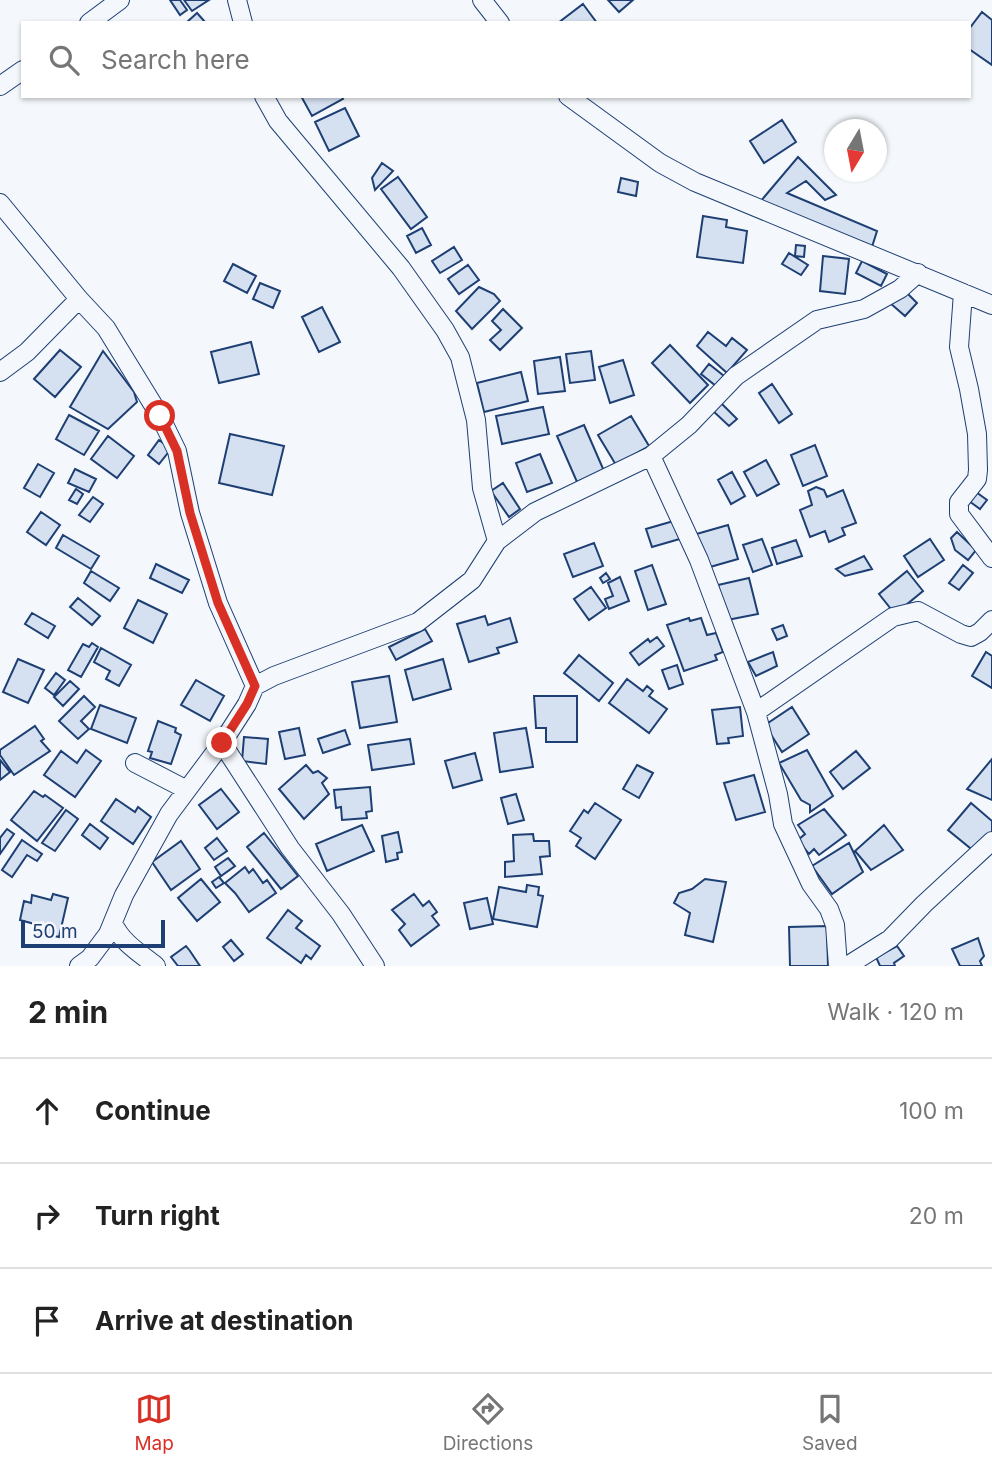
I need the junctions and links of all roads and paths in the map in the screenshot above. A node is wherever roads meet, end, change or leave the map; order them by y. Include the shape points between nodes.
1 (120, 0) edge
2 (237, 0) edge
3 (482, 0) edge
4 (92, 21) edge
5 (242, 21) edge
6 (498, 21) edge
7 (21, 71) edge
8 (0, 86) edge
9 (265, 98) edge
10 (571, 98) edge
11 (0, 203) edge
12 (918, 273) junction
13 (963, 293) junction
14 (79, 299) junction
15 (992, 305) edge
16 (0, 372) edge
17 (651, 456) junction
18 (497, 541) junction
19 (992, 558) edge
20 (992, 620) edge
21 (255, 686) junction
22 (756, 712) junction
23 (222, 743) junction
24 (135, 763) dead end
25 (187, 790) junction
26 (992, 842) edge
27 (113, 923) junction
28 (79, 966) edge
29 (156, 966) edge
30 (375, 966) edge
31 (838, 966) edge
32 (847, 966) edge

1 - 4 street
2 - 5 street
3 - 6 street
7 - 8 street
9 - 18 street via 278,121 401,268 460,357 476,420 482,488
10 - 12 street via 660,163 695,182
11 - 14 street
12 - 13 street
12 - 17 street via 880,301 817,320 762,356
13 - 15 street
13 - 19 street via 958,346 970,389 978,470 977,479 959,502 959,514
14 - 16 street via 27,352
14 - 21 street via 106,328 177,451 190,513 218,603
17 - 18 street via 535,512
17 - 22 street via 699,559
18 - 21 street via 472,580 418,622
20 - 22 street via 971,637 918,611 893,617
21 - 23 street
22 - 31 street via 783,824 835,925
23 - 25 street
23 - 30 street
24 - 25 street
25 - 27 street via 159,831
26 - 32 street via 890,940
27 - 28 street via 98,949
27 - 29 street via 129,945

